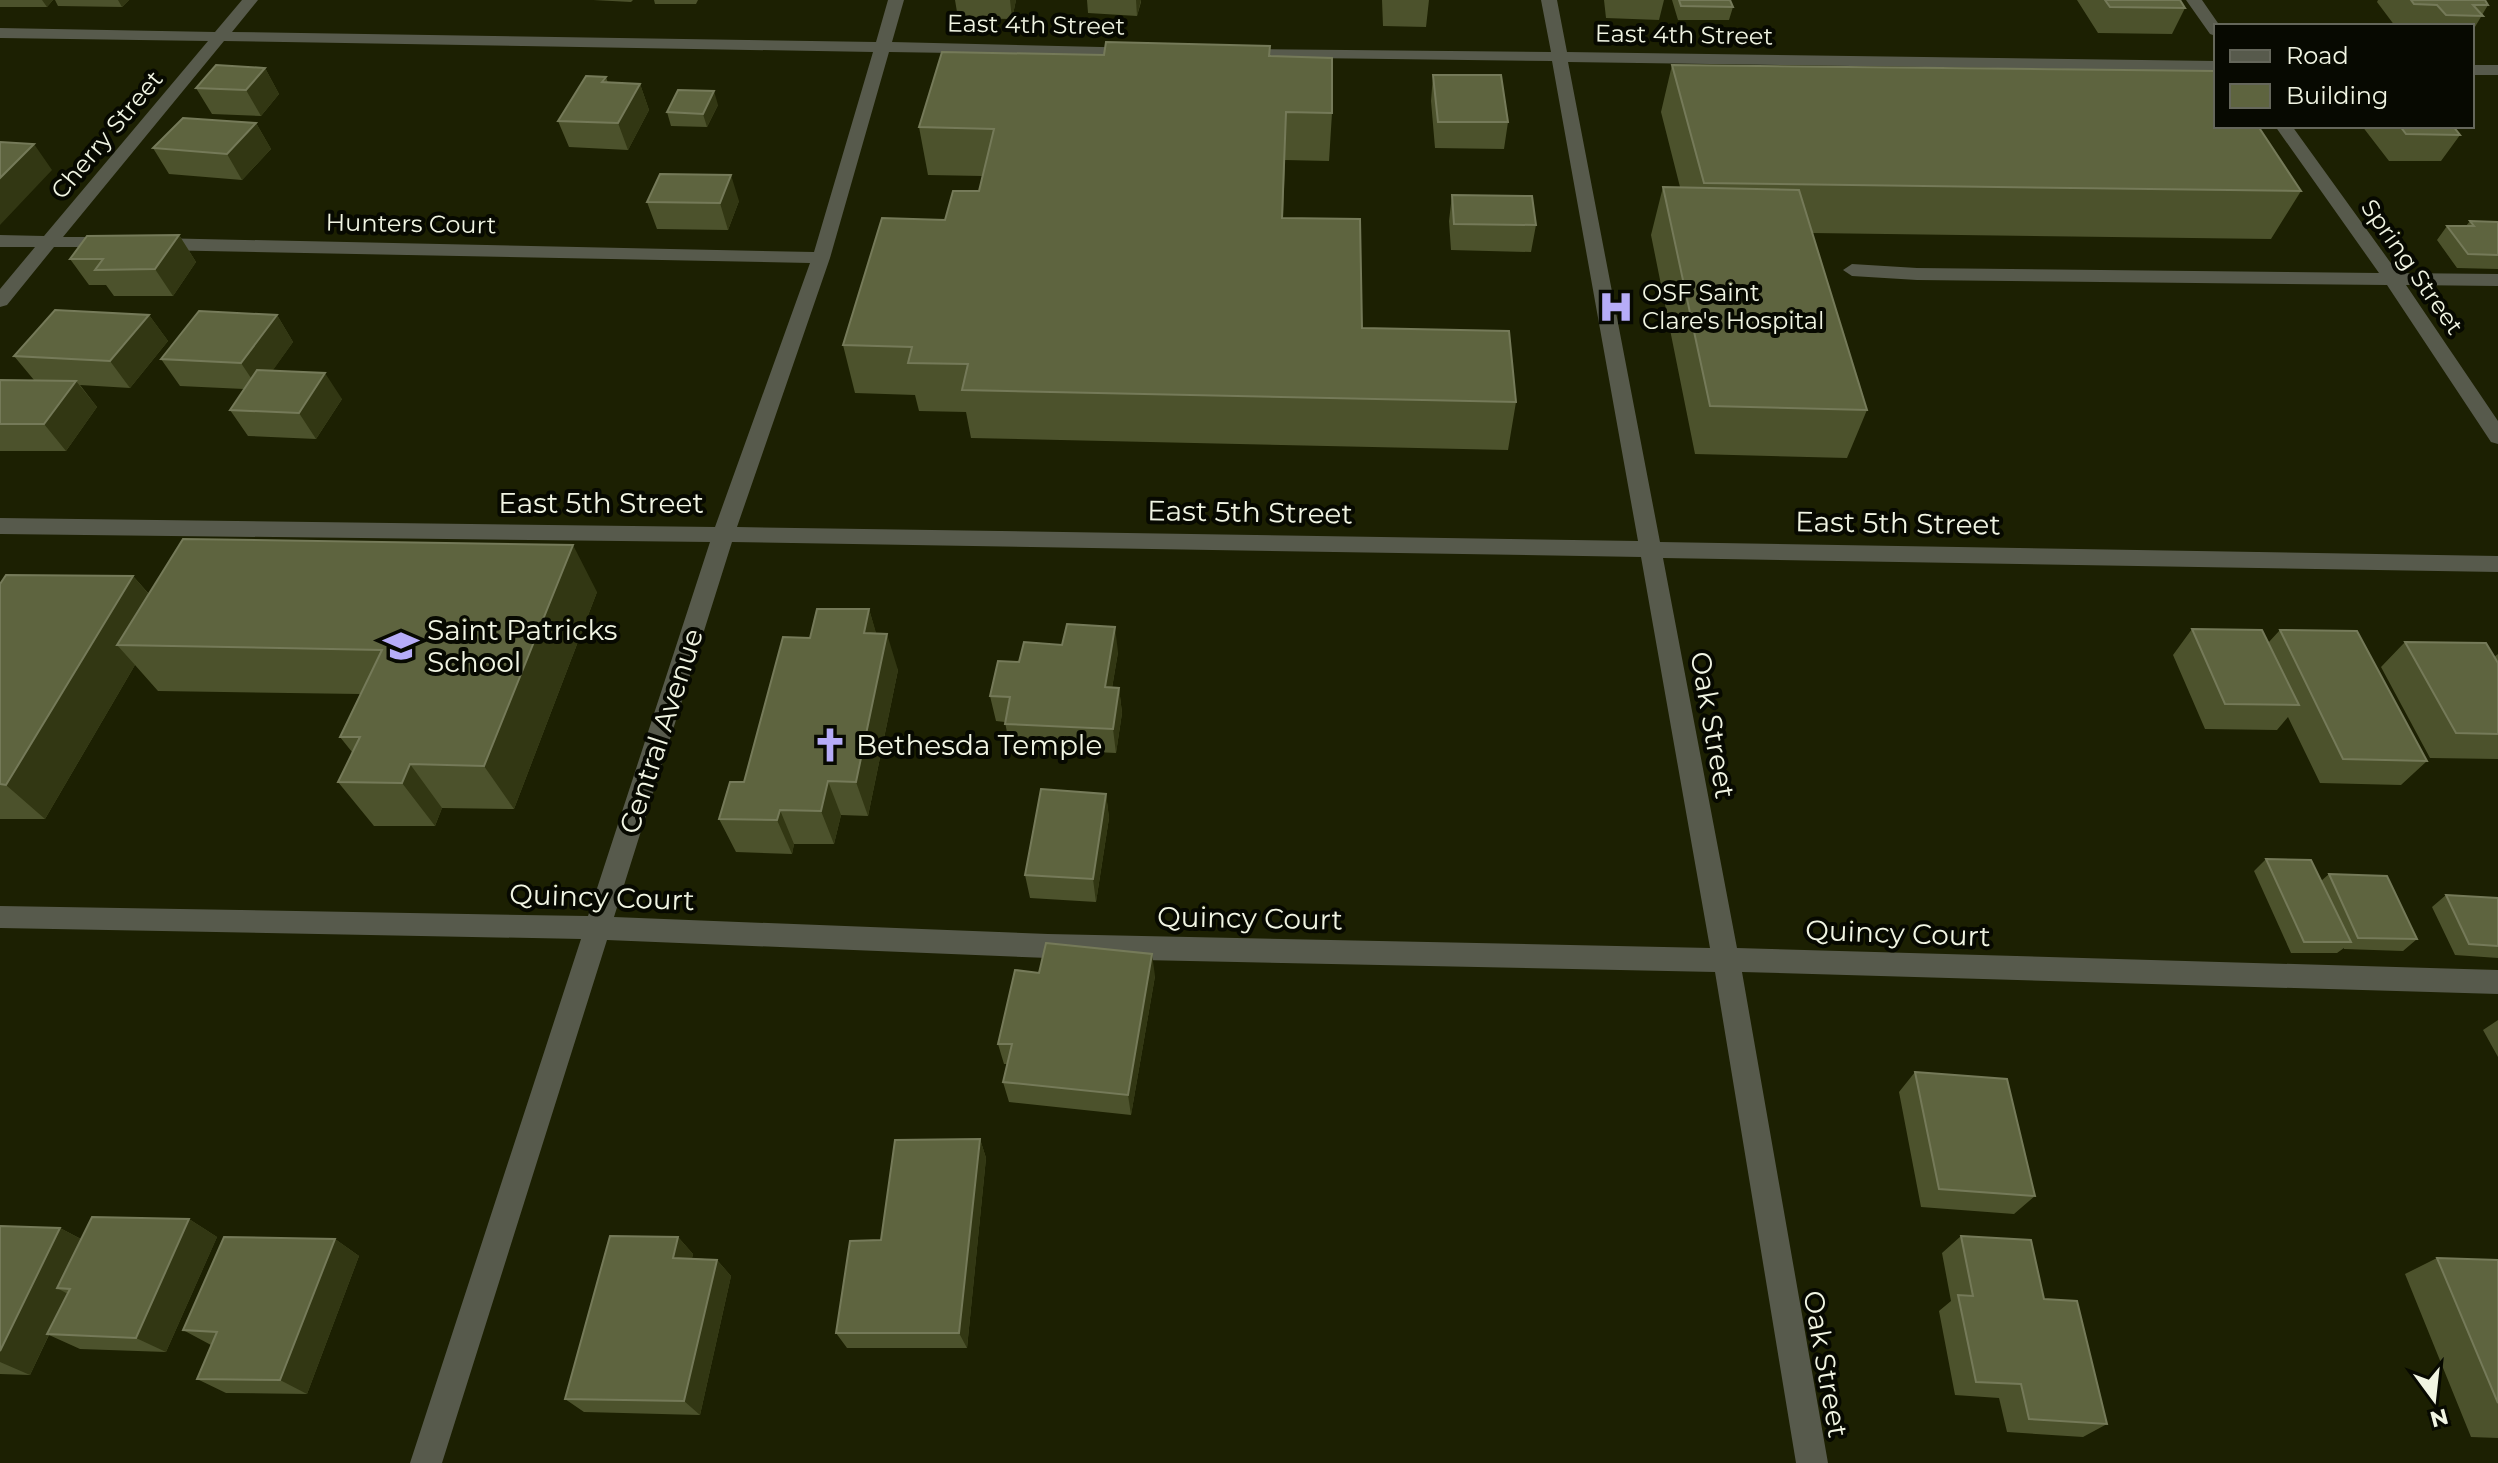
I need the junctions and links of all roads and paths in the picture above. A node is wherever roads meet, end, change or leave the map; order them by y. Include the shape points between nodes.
1 (250, 0) edge
2 (896, 0) edge
3 (1549, 0) edge
4 (2194, 0) edge
5 (2214, 28) edge
6 (0, 33) edge
7 (220, 37) junction
8 (881, 47) junction
9 (1154, 51) edge
10 (1217, 52) edge
11 (1561, 57) junction
12 (2214, 66) edge
13 (2474, 70) edge
14 (2498, 70) edge
15 (2284, 128) edge
16 (0, 241) edge
17 (48, 242) junction
18 (821, 258) junction
19 (1852, 270) dead end
20 (2393, 279) junction
21 (2498, 280) edge
22 (0, 301) edge
23 (2498, 437) edge
24 (0, 526) edge
25 (724, 533) junction
26 (1650, 548) junction
27 (2498, 564) edge
28 (0, 917) edge
29 (598, 928) junction
30 (1726, 960) junction
31 (2498, 982) edge
32 (426, 1463) edge
33 (1812, 1463) edge

1 - 7 street, Cherry Street
2 - 8 street, Central Avenue
3 - 11 street, Oak Street
4 - 5 street
6 - 7 street, East 4th Street
7 - 8 street, East 4th Street
7 - 17 street, Cherry Street
8 - 9 street, East 4th Street
8 - 18 street, Central Avenue
10 - 11 street, East 4th Street
11 - 12 street, East 4th Street
11 - 26 street, Oak Street
13 - 14 street
15 - 20 street, Spring Street
16 - 17 street, Hunters Court
17 - 18 street, Hunters Court
17 - 22 street, Cherry Street
18 - 25 street, Central Avenue
19 - 20 street
20 - 21 street
20 - 23 street, Spring Street
24 - 25 street, East 5th Street
25 - 26 street, East 5th Street
25 - 29 street, Central Avenue
26 - 27 street, East 5th Street
26 - 30 street, Oak Street
28 - 29 street, Quincy Court
29 - 30 street, Quincy Court via 1048,946
29 - 32 street, Central Avenue
30 - 31 street, Quincy Court
30 - 33 street, Oak Street

